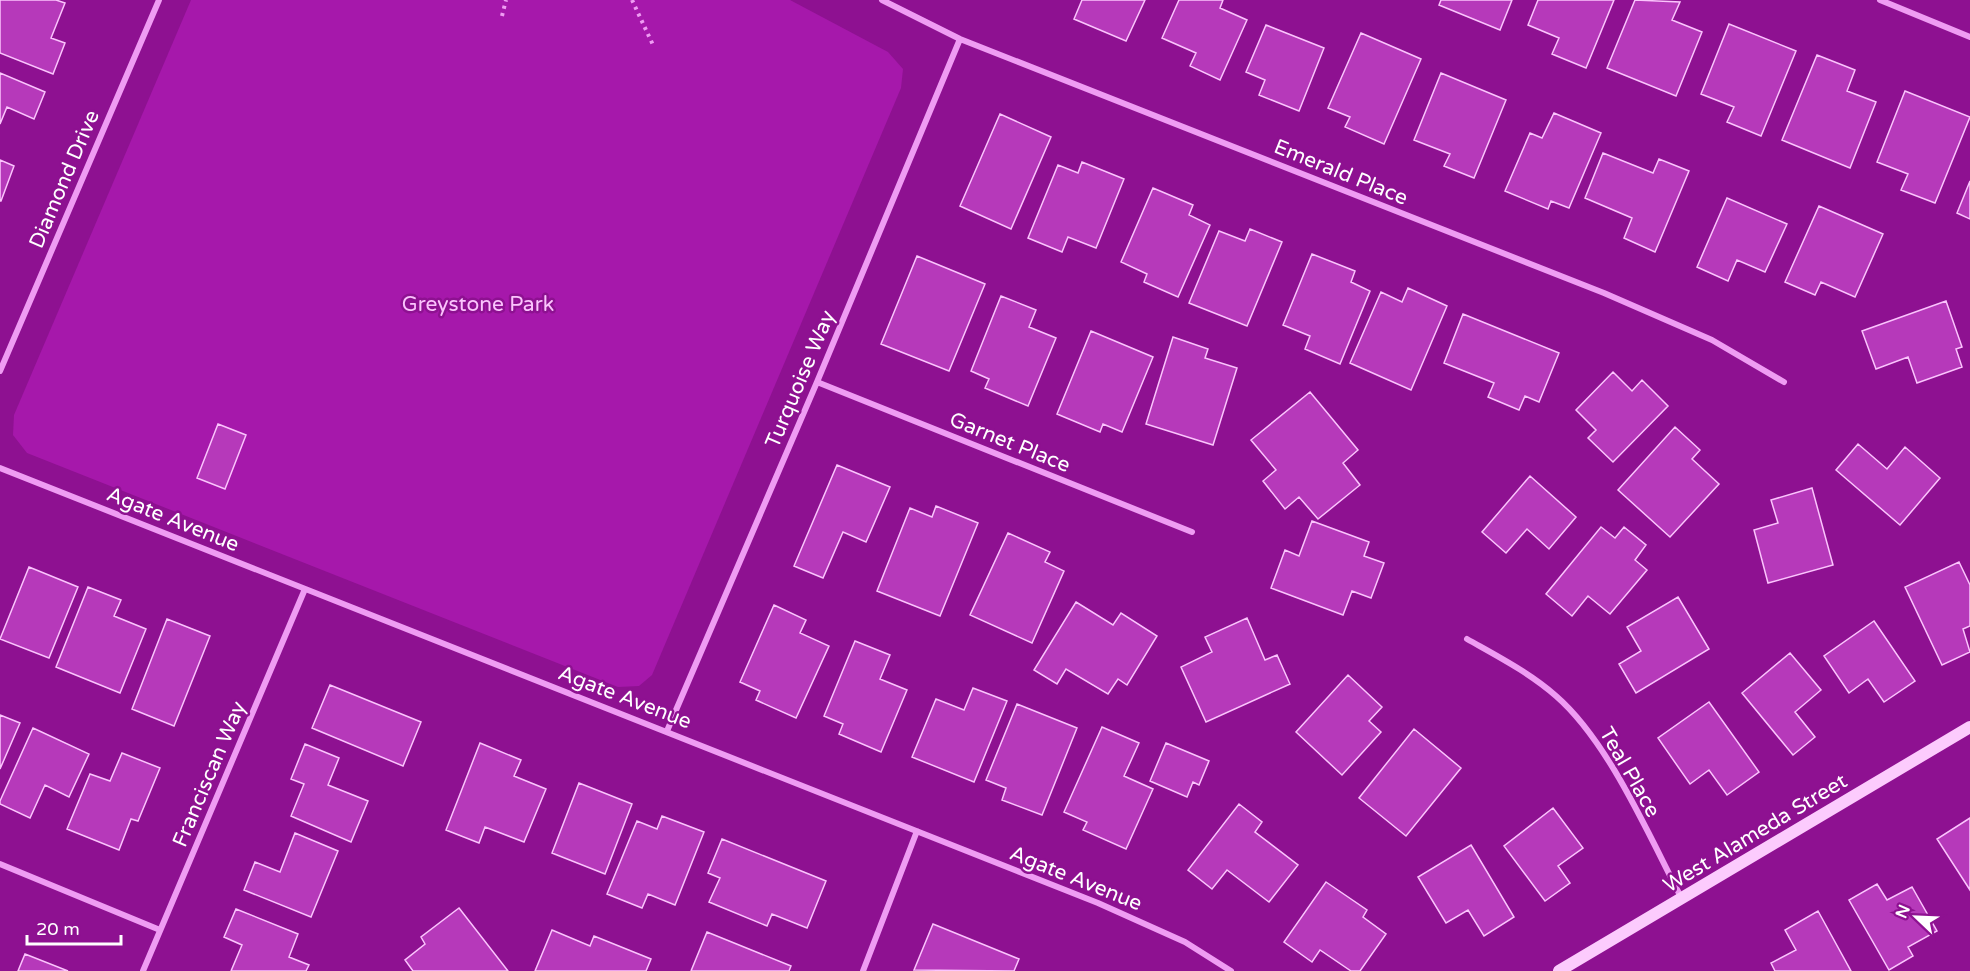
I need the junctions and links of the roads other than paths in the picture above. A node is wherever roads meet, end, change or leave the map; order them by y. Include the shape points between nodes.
1 (159, 0) edge
2 (882, 0) edge
3 (1880, 0) edge
4 (1970, 37) edge
5 (960, 39) junction
6 (0, 372) edge
7 (817, 382) junction
8 (1784, 382) dead end
9 (0, 468) edge
10 (1192, 532) dead end
11 (305, 589) junction
12 (1467, 639) dead end
13 (1970, 727) edge
14 (667, 731) junction
15 (917, 831) junction
16 (0, 864) edge
17 (1683, 900) junction
18 (160, 930) junction
19 (143, 971) edge
20 (863, 971) edge
21 (1231, 971) edge
22 (1559, 971) edge

1 - 6 street, Diamond Drive
2 - 5 street, Emerald Place
3 - 4 street
5 - 7 street, Turquoise Way
5 - 8 street, Emerald Place via 1604,293 1712,340
7 - 10 street, Garnet Place
7 - 14 street, Turquoise Way
9 - 11 street, Agate Avenue
11 - 14 street, Agate Avenue
11 - 18 street, Franciscan Way
12 - 17 street, Teal Place via 1557,696 1598,742
13 - 17 street, West Alameda Street
14 - 15 street, Agate Avenue
15 - 20 street
15 - 21 street, Agate Avenue via 1098,903 1185,942
16 - 18 street
17 - 22 street, West Alameda Street
18 - 19 street, Franciscan Way

